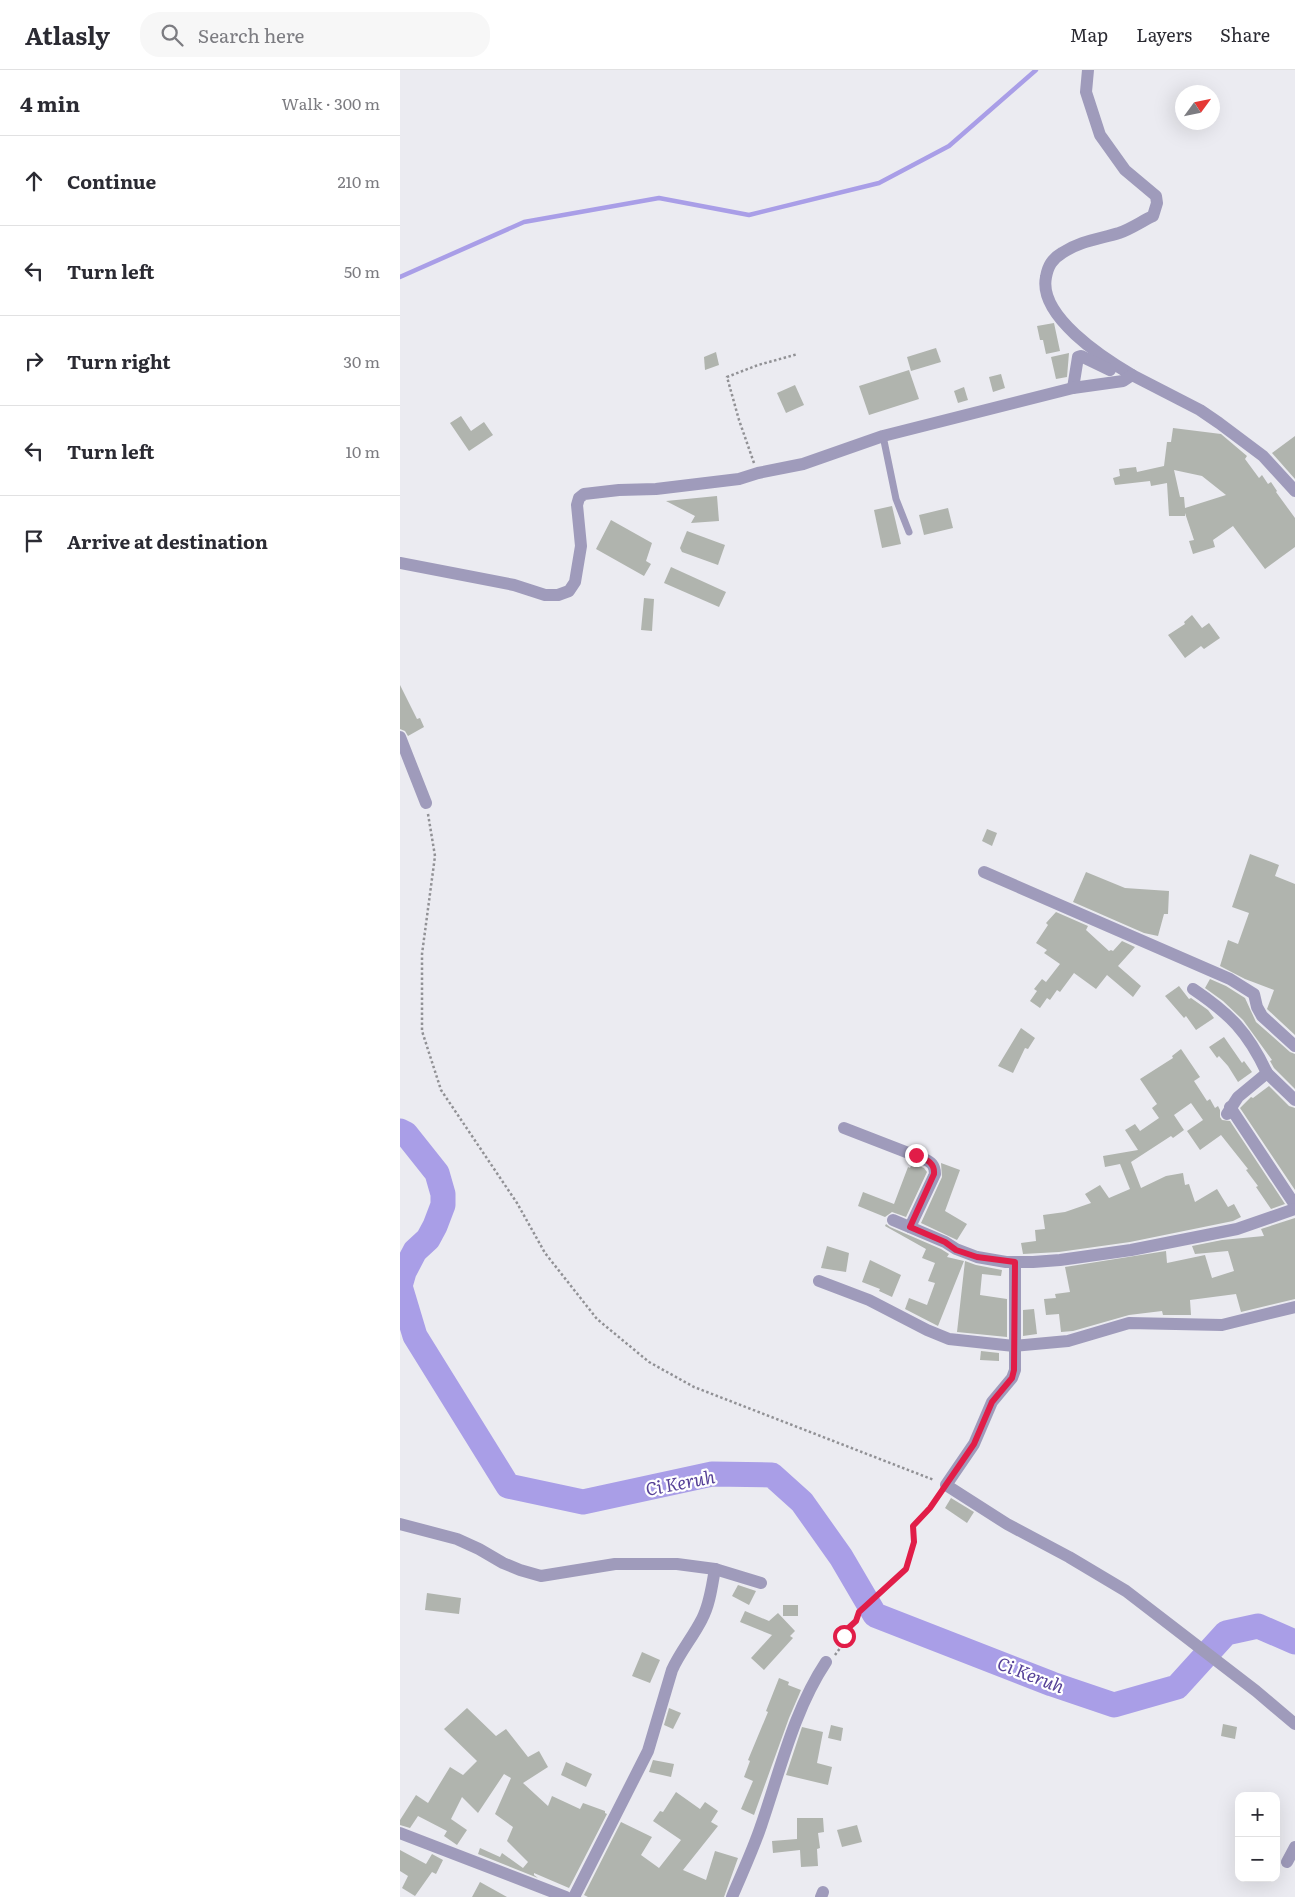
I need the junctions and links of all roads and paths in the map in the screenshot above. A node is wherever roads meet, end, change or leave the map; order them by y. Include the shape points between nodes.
1 (1088, 70) edge
2 (798, 354) dead end
3 (1132, 375) junction
4 (1110, 384) junction
5 (1073, 388) junction
6 (883, 436) junction
7 (758, 473) junction
8 (1295, 491) edge
9 (909, 532) dead end
10 (400, 563) edge
11 (400, 737) edge
12 (426, 803) joint
13 (984, 872) dead end
14 (1193, 989) dead end
15 (1295, 1046) edge
16 (1268, 1073) junction
17 (1295, 1100) edge
18 (844, 1128) dead end
19 (1295, 1207) edge
20 (892, 1220) dead end
21 (910, 1227) junction
22 (1015, 1262) junction
23 (820, 1281) dead end
24 (1295, 1307) edge
25 (1014, 1346) junction
26 (946, 1485) junction
27 (400, 1524) edge
28 (715, 1569) junction
29 (761, 1583) dead end
30 (826, 1662) joint
31 (1295, 1724) edge
32 (400, 1833) edge
33 (1295, 1847) edge
34 (1287, 1862) dead end
35 (566, 1897) edge
36 (574, 1897) edge
37 (732, 1897) edge

1 - 3 street via 1086,92 1100,135 1125,170 1156,196 1157,203 1153,216 1120,233 1078,244 1060,255 1048,266 1044,288 1052,307 1085,344
2 - 7 path via 727,377
3 - 4 street
3 - 8 street via 1219,423 1263,456
4 - 5 street
4 - 5 street via 1118,377 1115,373 1078,356
5 - 6 street
6 - 7 street via 803,464
6 - 9 lane via 896,499
7 - 10 street via 739,479 656,490 584,494 577,505 581,546 575,582 569,591 558,595 545,595
11 - 12 street
12 - 26 path via 435,856 422,954 422,1031 440,1090 517,1203 545,1253 597,1319 649,1362 694,1387
13 - 15 street via 1250,990 1262,1016
14 - 16 street via 1220,1007 1237,1024
16 - 17 street
16 - 19 street via 1238,1097 1228,1111
18 - 21 street via 931,1162 935,1168
19 - 22 street via 1237,1229 1131,1250 1060,1260
20 - 21 street
21 - 22 street via 977,1257
22 - 25 street
23 - 25 street via 869,1300 949,1339
24 - 25 street via 1222,1325 1128,1323 1068,1342
25 - 26 street via 1012,1378 992,1402 974,1444
26 - 30 path via 913,1526 914,1542 906,1569 859,1612 856,1621 844,1632 843,1644
26 - 31 street via 1007,1524 1126,1591
27 - 28 street via 457,1539 503,1563 541,1576 615,1564 676,1564
28 - 29 street
28 - 36 street via 703,1617 672,1670 648,1750
30 - 37 street via 796,1724 761,1827
32 - 35 street
33 - 34 street

